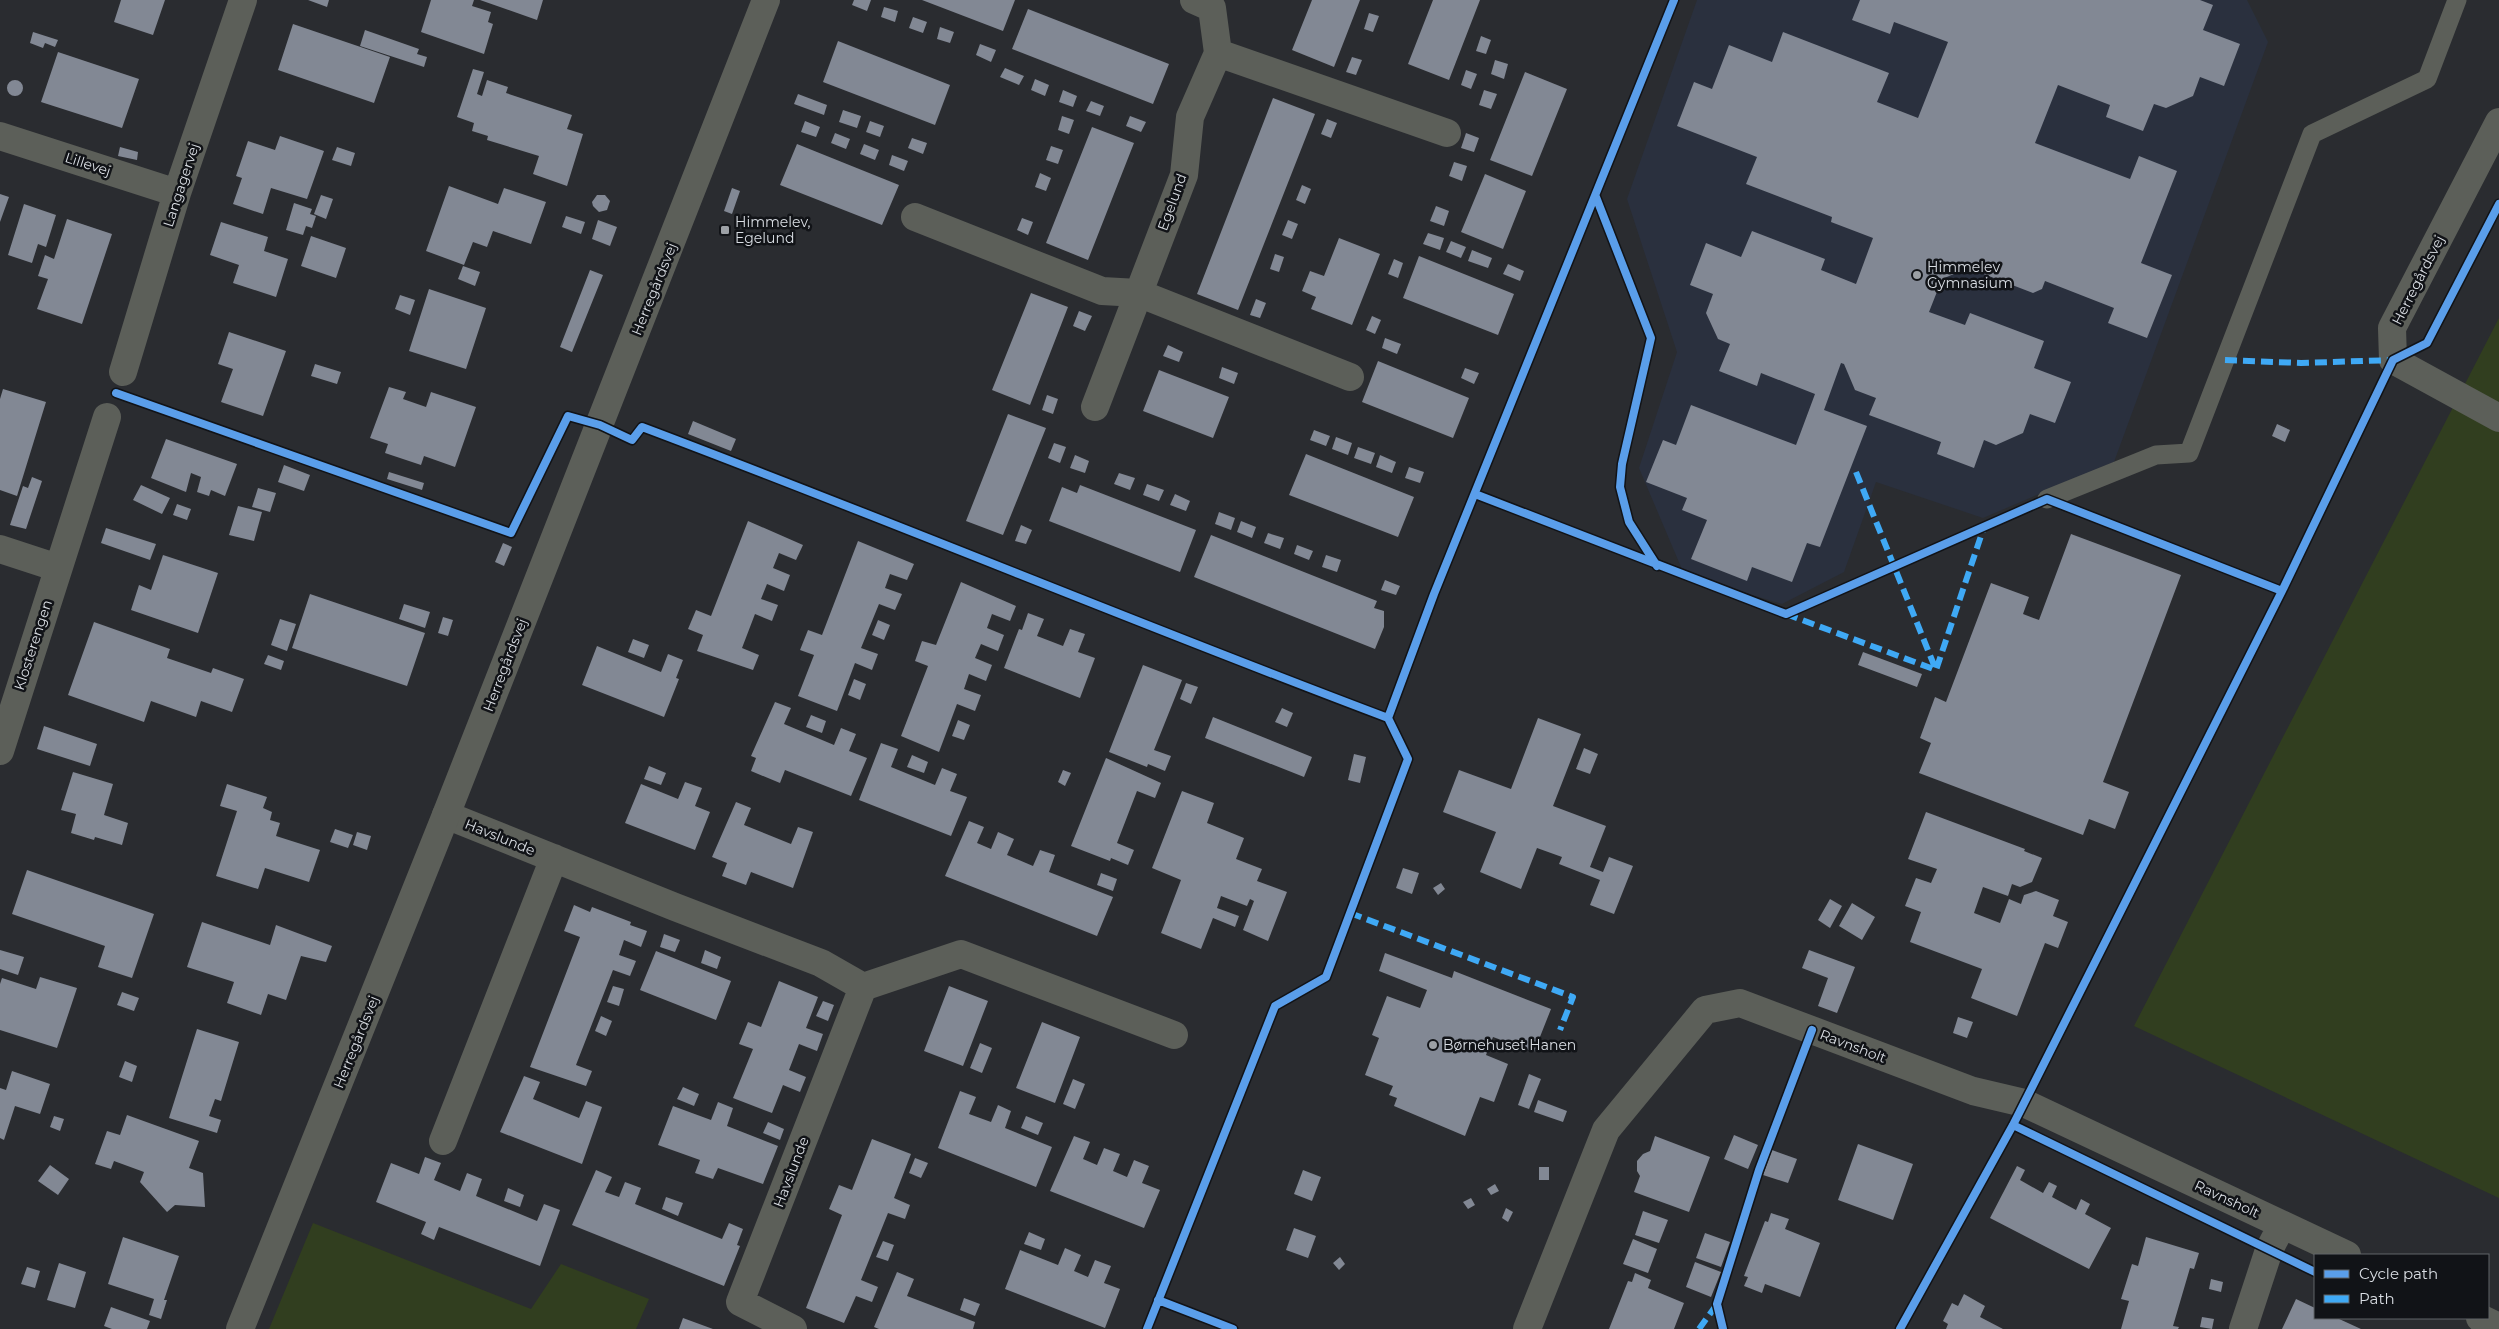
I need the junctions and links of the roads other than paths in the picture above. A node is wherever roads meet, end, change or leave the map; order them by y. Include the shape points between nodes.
1 (243, 0) edge
2 (766, 0) edge
3 (2457, 0) edge
4 (1208, 3) edge
5 (1218, 53) junction
6 (2499, 122) edge
7 (1446, 133) dead end
8 (0, 136) edge
9 (177, 193) junction
10 (915, 217) dead end
11 (1138, 293) junction
12 (123, 372) dead end
13 (1350, 377) dead end
14 (1095, 407) dead end
15 (107, 417) dead end
16 (2499, 418) edge
17 (2047, 499) dead end
18 (0, 549) edge
19 (58, 568) junction
20 (7, 698) edge
21 (0, 751) edge
22 (446, 815) junction
23 (554, 858) junction
24 (863, 987) junction
25 (1174, 1035) dead end
26 (443, 1141) dead end
27 (2282, 1224) junction
28 (2345, 1254) edge
29 (2482, 1319) edge
30 (2499, 1327) edge
31 (240, 1329) edge
32 (793, 1329) edge
33 (1527, 1329) edge
34 (2243, 1329) edge

1 - 9 street, Langagervej
2 - 22 street, Herregårdsvej
3 - 17 lane via 2427,79 2312,134 2189,453 2156,455
4 - 5 street
5 - 7 street
5 - 11 street, Egelund via 1190,117 1184,175
6 - 16 street, Herregårdsvej via 2392,328 2393,360
8 - 9 street, Lillevej
9 - 12 street, Langagervej
10 - 11 street via 1102,291
11 - 13 street
11 - 14 street, Egelund
15 - 19 street, Klosterengen
18 - 19 street
19 - 20 street, Klosterengen
20 - 21 street, Klosterengen
22 - 23 street, Havslunde
22 - 31 street, Herregårdsvej
23 - 24 street, Havslunde via 821,963
23 - 26 street, Havslunde
24 - 25 street via 961,954
24 - 32 street, Havslunde via 740,1302
27 - 28 street, Ravnsholt
27 - 33 street, Ravnsholt via 2024,1103 1973,1091 1740,1003 1705,1010 1606,1130
27 - 34 street via 2269,1250
29 - 30 street

